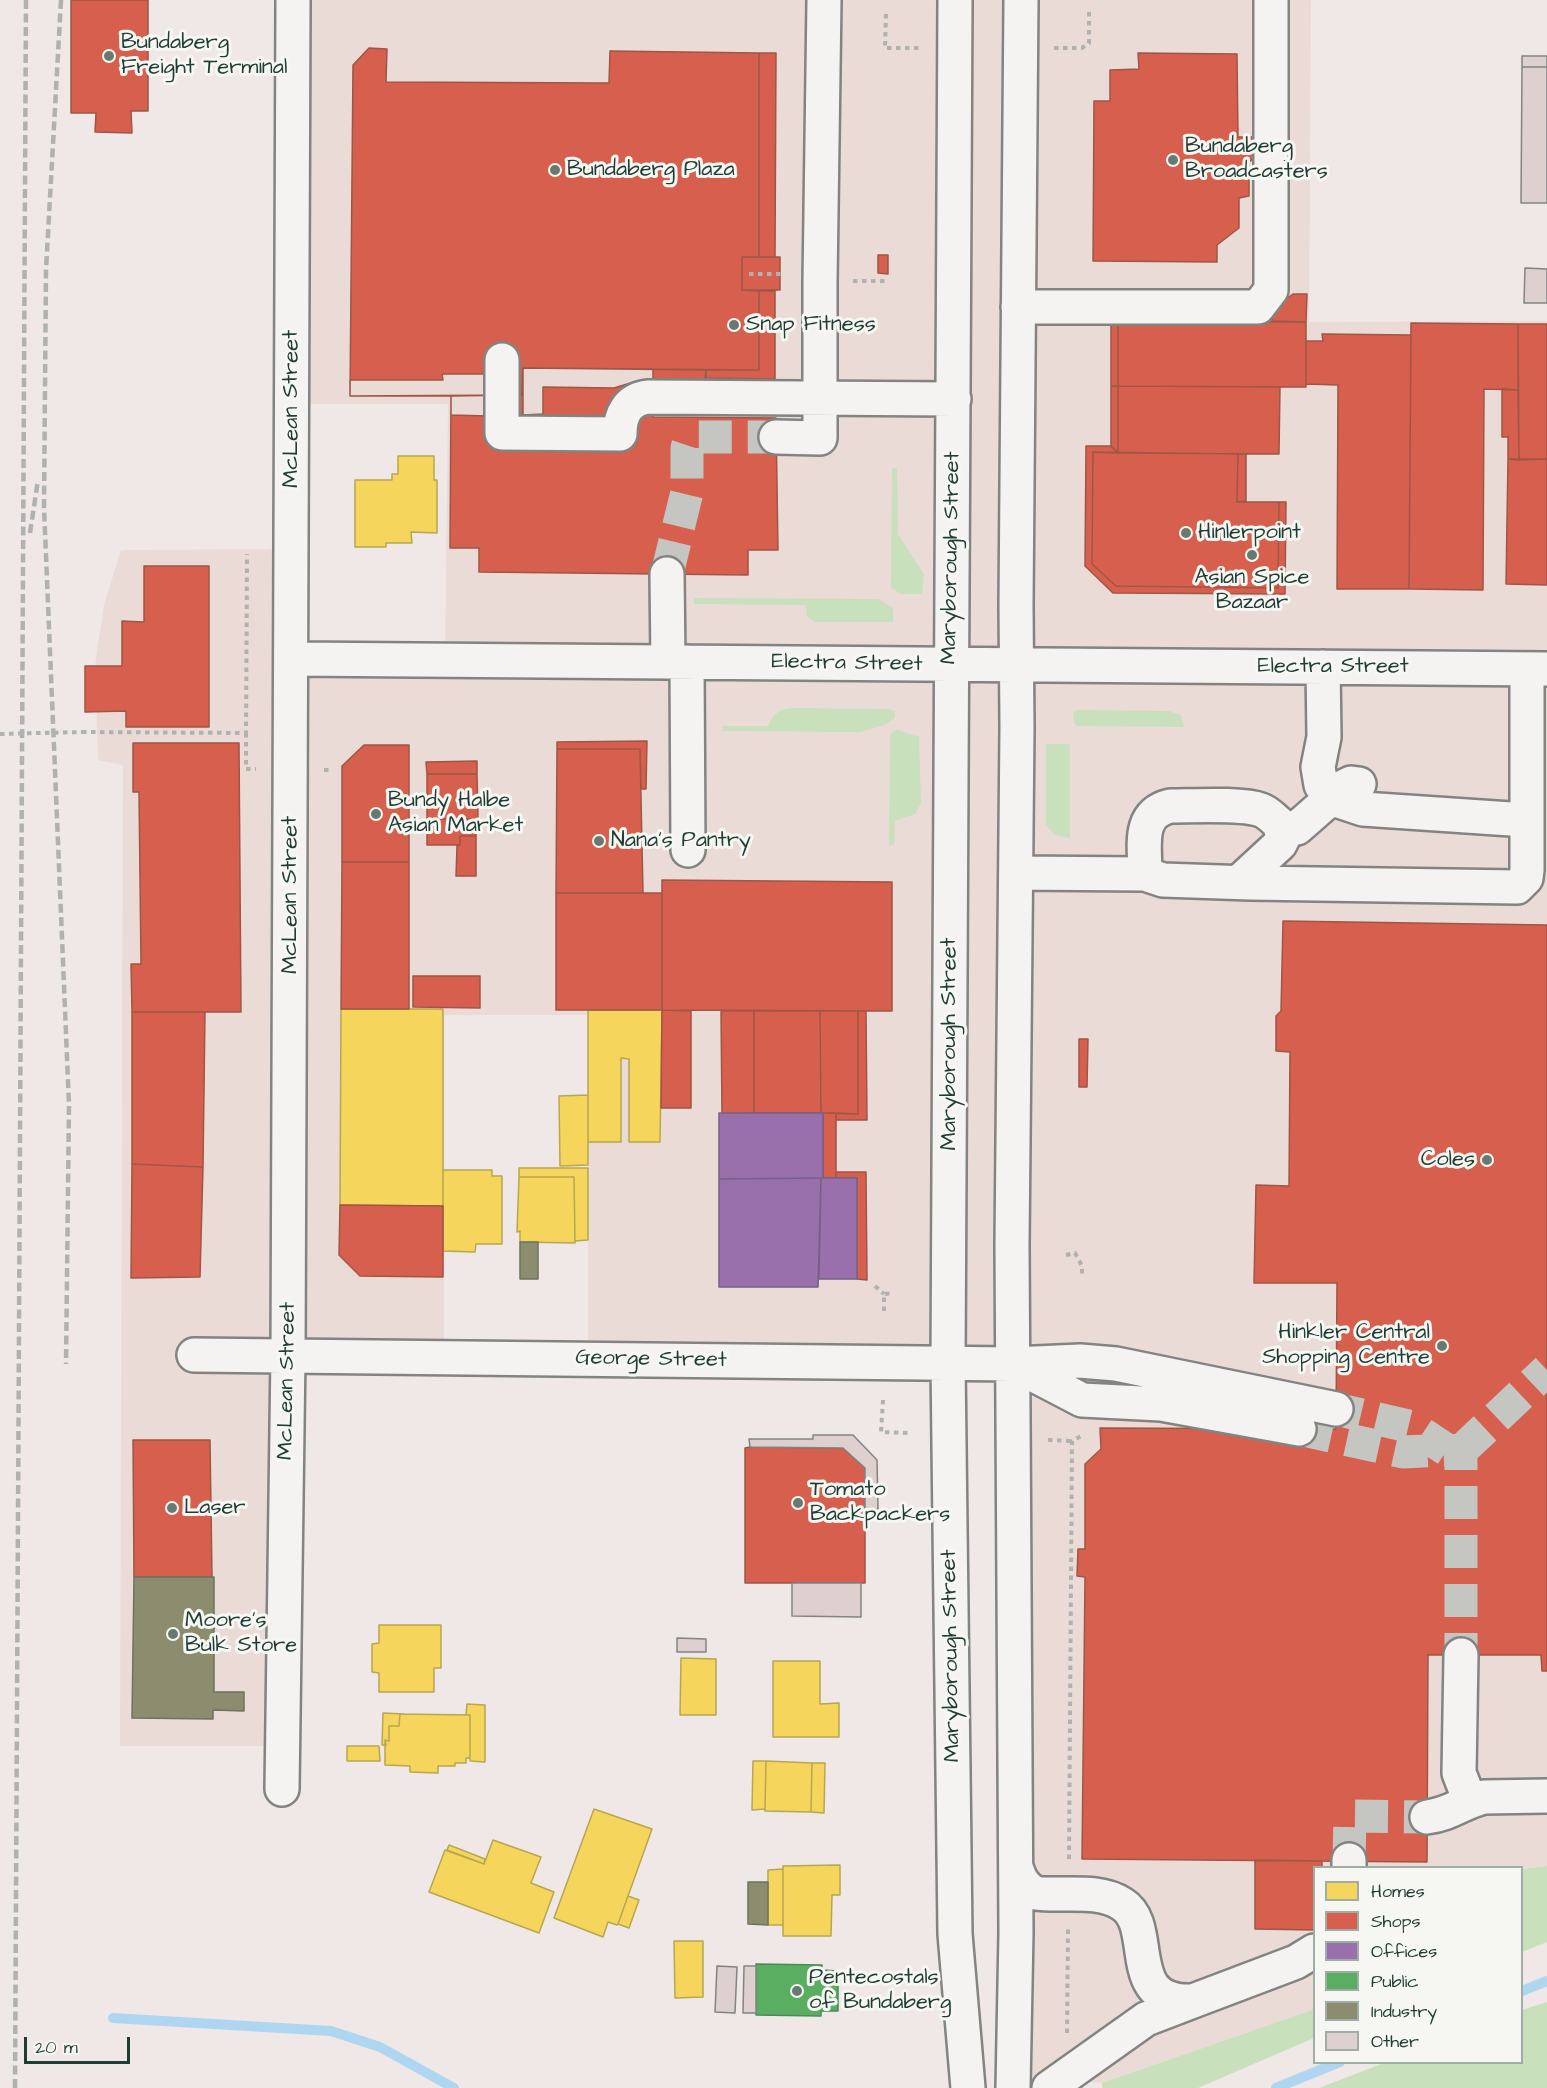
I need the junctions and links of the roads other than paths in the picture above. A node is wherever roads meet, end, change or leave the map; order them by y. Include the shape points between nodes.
1 (293, 0) edge
2 (824, 0) edge
3 (955, 0) edge
4 (1021, 0) edge
5 (1271, 0) edge
6 (1018, 307) junction
7 (502, 360) dead end
8 (821, 398) junction
9 (954, 399) junction
10 (776, 437) tunnel mouth
11 (667, 574) tunnel mouth
12 (292, 659) junction
13 (677, 662) junction
14 (950, 665) junction
15 (1018, 665) junction
16 (1323, 667) junction
17 (1537, 669) edge
18 (1346, 790) junction
19 (1511, 809) tunnel mouth
20 (1280, 826) junction
21 (688, 850) dead end
22 (1016, 873) junction
23 (1145, 874) junction
24 (1240, 881) junction
25 (194, 1355) dead end
26 (288, 1355) junction
27 (948, 1364) junction
28 (1013, 1364) junction
29 (1336, 1409) tunnel mouth
30 (1299, 1430) tunnel mouth
31 (1461, 1655) tunnel mouth
32 (282, 1789) dead end
33 (1547, 1796) edge
34 (1476, 1798) junction
35 (1427, 1817) tunnel mouth
36 (1016, 1867) junction
37 (1313, 1952) edge
38 (1142, 1961) junction
39 (1194, 2001) junction
40 (1124, 2035) junction
41 (1058, 2082) edge
42 (968, 2088) edge
43 (1013, 2088) edge

1 - 12 street, McLean Street
2 - 8 street
3 - 9 street, Maryborough Street
4 - 6 street
5 - 6 street via 1271,290 1258,307
6 - 15 street
7 - 8 street via 502,433 620,434 622,415 633,401 641,398
8 - 9 street
8 - 10 street via 820,438
9 - 14 street, Maryborough Street
11 - 13 street
12 - 13 street, Electra Street
12 - 26 street, McLean Street
13 - 14 street, Electra Street
13 - 21 street
14 - 15 street, Electra Street
14 - 27 street, Maryborough Street
15 - 16 street, Electra Street
15 - 22 street
16 - 17 street, Electra Street
16 - 18 street via 1324,736 1344,776
17 - 24 street via 1527,870 1523,883 1510,887
18 - 19 street
18 - 20 street via 1297,828
20 - 23 street via 1268,813 1248,807 1161,808 1148,820 1145,832
20 - 24 street via 1280,844
22 - 23 street
22 - 28 street
23 - 24 street via 1163,880
25 - 26 street, George Street
26 - 27 street, George Street
26 - 32 street, McLean Street
27 - 28 street, George Street
27 - 42 street, Maryborough Street via 955,1934
28 - 29 street, George Street via 1116,1364
28 - 30 street via 1082,1400 1161,1404
28 - 36 street
31 - 34 street via 1460,1773 1466,1791
33 - 34 street
34 - 35 street via 1451,1812
36 - 38 street via 1021,1882 1035,1893 1100,1896 1124,1905 1136,1921
36 - 43 street
37 - 39 street via 1296,1962
38 - 39 street via 1148,1978 1161,1994
38 - 40 street via 1141,2007
39 - 40 street via 1146,2019
40 - 41 street

